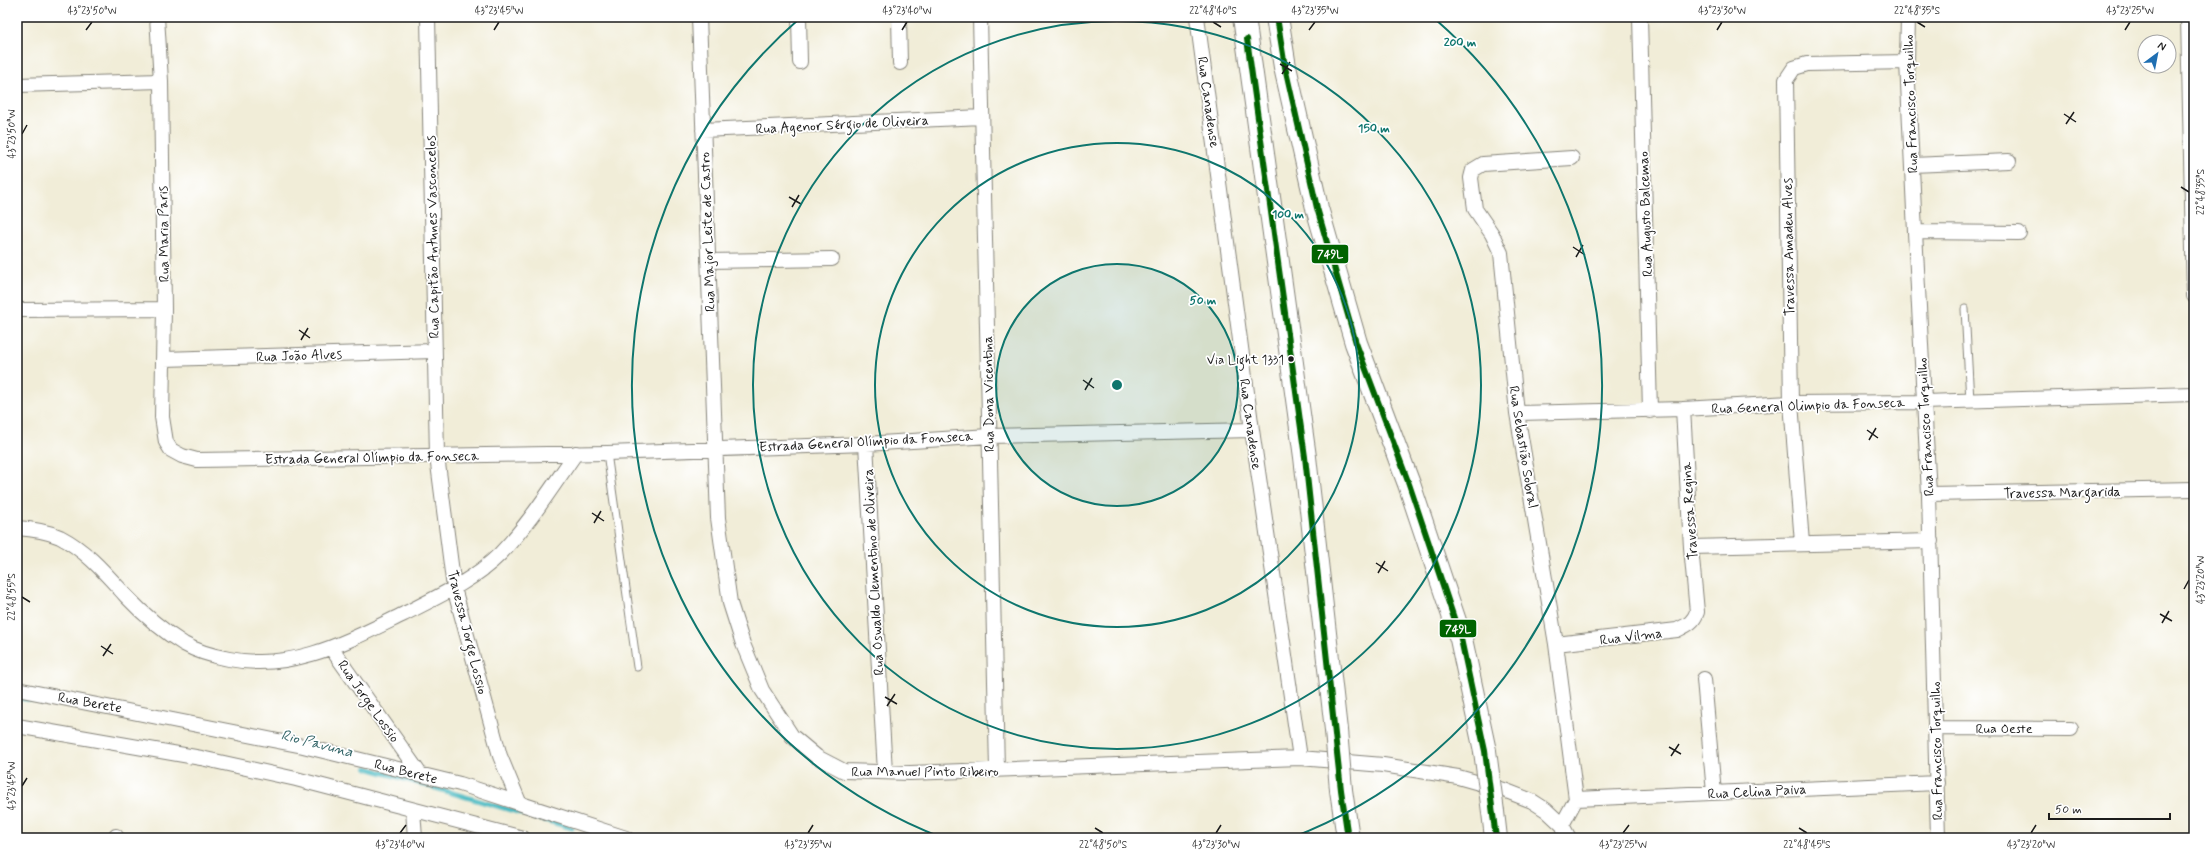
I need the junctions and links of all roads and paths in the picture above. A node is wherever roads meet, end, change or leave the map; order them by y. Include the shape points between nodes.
1 (157, 17) edge
2 (428, 17) edge
3 (699, 17) edge
4 (799, 17) edge
5 (899, 17) edge
6 (980, 17) edge
7 (1197, 17) edge
8 (1244, 17) edge
9 (1277, 17) edge
10 (1640, 17) edge
11 (1908, 17) edge
12 (2188, 17) edge
13 (800, 62) dead end
14 (1908, 62) junction
15 (900, 63) dead end
16 (161, 82) junction
17 (17, 85) edge
18 (982, 117) junction
19 (703, 130) junction
20 (1572, 158) dead end
21 (2009, 161) dead end
22 (1912, 165) junction
23 (1915, 232) junction
24 (2019, 233) dead end
25 (832, 259) dead end
26 (708, 261) junction
27 (2194, 296) edge
28 (164, 309) junction
29 (1965, 309) dead end
30 (17, 310) edge
31 (434, 351) junction
32 (164, 359) junction
33 (2194, 394) edge
34 (1970, 401) junction
35 (1923, 402) junction
36 (1791, 403) junction
37 (1682, 409) junction
38 (1650, 410) junction
39 (1517, 413) junction
40 (1252, 430) junction
41 (989, 436) junction
42 (866, 444) junction
43 (716, 448) junction
44 (171, 450) joint
45 (576, 453) junction
46 (607, 453) junction
47 (437, 456) junction
48 (2194, 489) edge
49 (1929, 494) junction
50 (17, 528) edge
51 (1930, 541) junction
52 (1802, 543) junction
53 (1691, 547) junction
54 (454, 588) junction
55 (1698, 612) joint
56 (1556, 644) junction
57 (331, 648) junction
58 (637, 667) dead end
59 (1704, 679) dead end
60 (17, 689) edge
61 (17, 726) edge
62 (1936, 728) junction
63 (2071, 729) dead end
64 (1300, 758) junction
65 (997, 770) junction
66 (884, 772) junction
67 (420, 774) junction
68 (1937, 783) junction
69 (1714, 793) junction
70 (1576, 799) junction
71 (519, 802) junction
72 (413, 810) junction
73 (1562, 825) junction
74 (415, 838) edge
75 (523, 838) edge
76 (626, 838) edge
77 (1348, 838) edge
78 (1496, 838) edge
79 (1569, 838) edge
80 (1938, 838) edge

1 - 16 street, Rua Maria Paris
2 - 31 street, Rua Capitão Antunes Vasconcelos
3 - 19 street, Rua Major Leite de Castro
4 - 13 street
5 - 15 street
6 - 18 street, Rua Dona Vicentina
7 - 40 street, Rua Canadense
8 - 77 main road, bridge via 1305,457
9 - 78 main road, bridge via 1285,67 1317,208 1356,343 1409,484 1461,639 1485,752
10 - 38 street, Rua Augusto Balcemao
11 - 14 street, Rua Francisco Torquilho
12 - 27 street
14 - 22 street, Rua Francisco Torquilho
14 - 36 street, Travessa Amadeu Alves via 1807,64 1794,68 1786,80
16 - 17 street
16 - 28 street, Rua Maria Paris
18 - 19 street, Rua Agenor Sérgio de Oliveira
18 - 41 street, Rua Dona Vicentina
19 - 26 street, Rua Major Leite de Castro
20 - 39 street, Rua Sebastião Sobral via 1484,164 1473,170 1471,178 1477,214 1492,234 1501,253
21 - 22 street
22 - 23 street, Rua Francisco Torquilho
23 - 24 street
23 - 35 street, Rua Francisco Torquilho
25 - 26 street
26 - 43 street, Rua Major Leite de Castro
28 - 30 street
28 - 32 street, Rua Maria Paris
29 - 34 lane
31 - 32 street, Rua João Alves
31 - 47 street, Rua Capitão Antunes Vasconcelos
32 - 44 street, Rua Maria Paris via 162,417 166,442
33 - 34 street, Rua General Olimpio da Fonseca
34 - 35 street, Rua General Olimpio da Fonseca
35 - 36 street, Rua General Olimpio da Fonseca
35 - 49 street, Rua Francisco Torquilho
36 - 37 street, Rua General Olimpio da Fonseca
36 - 52 street, Travessa Amadeu Alves
37 - 38 street, Rua General Olimpio da Fonseca
37 - 53 street, Travessa Regina
38 - 39 street, Rua General Olimpio da Fonseca
39 - 56 street, Rua Sebastião Sobral
40 - 41 street, Estrada General Olímpio da Fonseca
40 - 64 street, Rua Canadense
41 - 42 street, Estrada General Olímpio da Fonseca
41 - 65 street, Rua Dona Vicentina
42 - 43 street, Estrada General Olímpio da Fonseca
42 - 66 street, Rua Oswaldo Clementino de Oliveira
43 - 46 street, Estrada General Olímpio da Fonseca
43 - 66 street, Rua Manuel Pinto Ribeiro via 718,518 730,603 762,690 792,736 828,764 844,771
44 - 47 street, Estrada General Olímpio da Fonseca via 186,458 198,460
45 - 46 street, Estrada General Olímpio da Fonseca
45 - 47 street, Estrada General Olímpio da Fonseca
45 - 54 street via 500,554 477,574
46 - 58 lane
47 - 54 street, Travessa Jorge Lossio
48 - 49 street, Travessa Margarida
49 - 51 street, Rua Francisco Torquilho
50 - 57 street via 36,529 59,537 85,553 147,617 184,644 206,654 242,662 282,661 306,657
51 - 52 street
51 - 62 street, Rua Francisco Torquilho
52 - 53 street
53 - 55 street, Travessa Regina
54 - 57 street
54 - 71 street, Travessa Jorge Lossio via 500,756
55 - 56 street, Rua Vilma via 1690,624 1677,630
56 - 70 street, Rua Sebastião Sobral
57 - 67 street, Rua Jorge Lossio
59 - 69 street
60 - 67 street, Rua Berete via 303,746
61 - 72 street via 201,758 296,779
62 - 63 street, Rua Oeste
62 - 68 street, Rua Francisco Torquilho
64 - 65 street, Rua Manuel Pinto Ribeiro
64 - 73 street, Rua Manuel Pinto Ribeiro via 1382,765 1458,777 1532,801
65 - 66 street, Rua Manuel Pinto Ribeiro
67 - 71 street, Rua Berete
68 - 69 street, Rua Celina Paiva
68 - 80 street, Rua Francisco Torquilho
69 - 70 street, Rua Celina Paiva
70 - 73 street
71 - 76 street, Rua Berete
72 - 74 street
72 - 75 street
73 - 79 street, Rua Manuel Pinto Ribeiro

